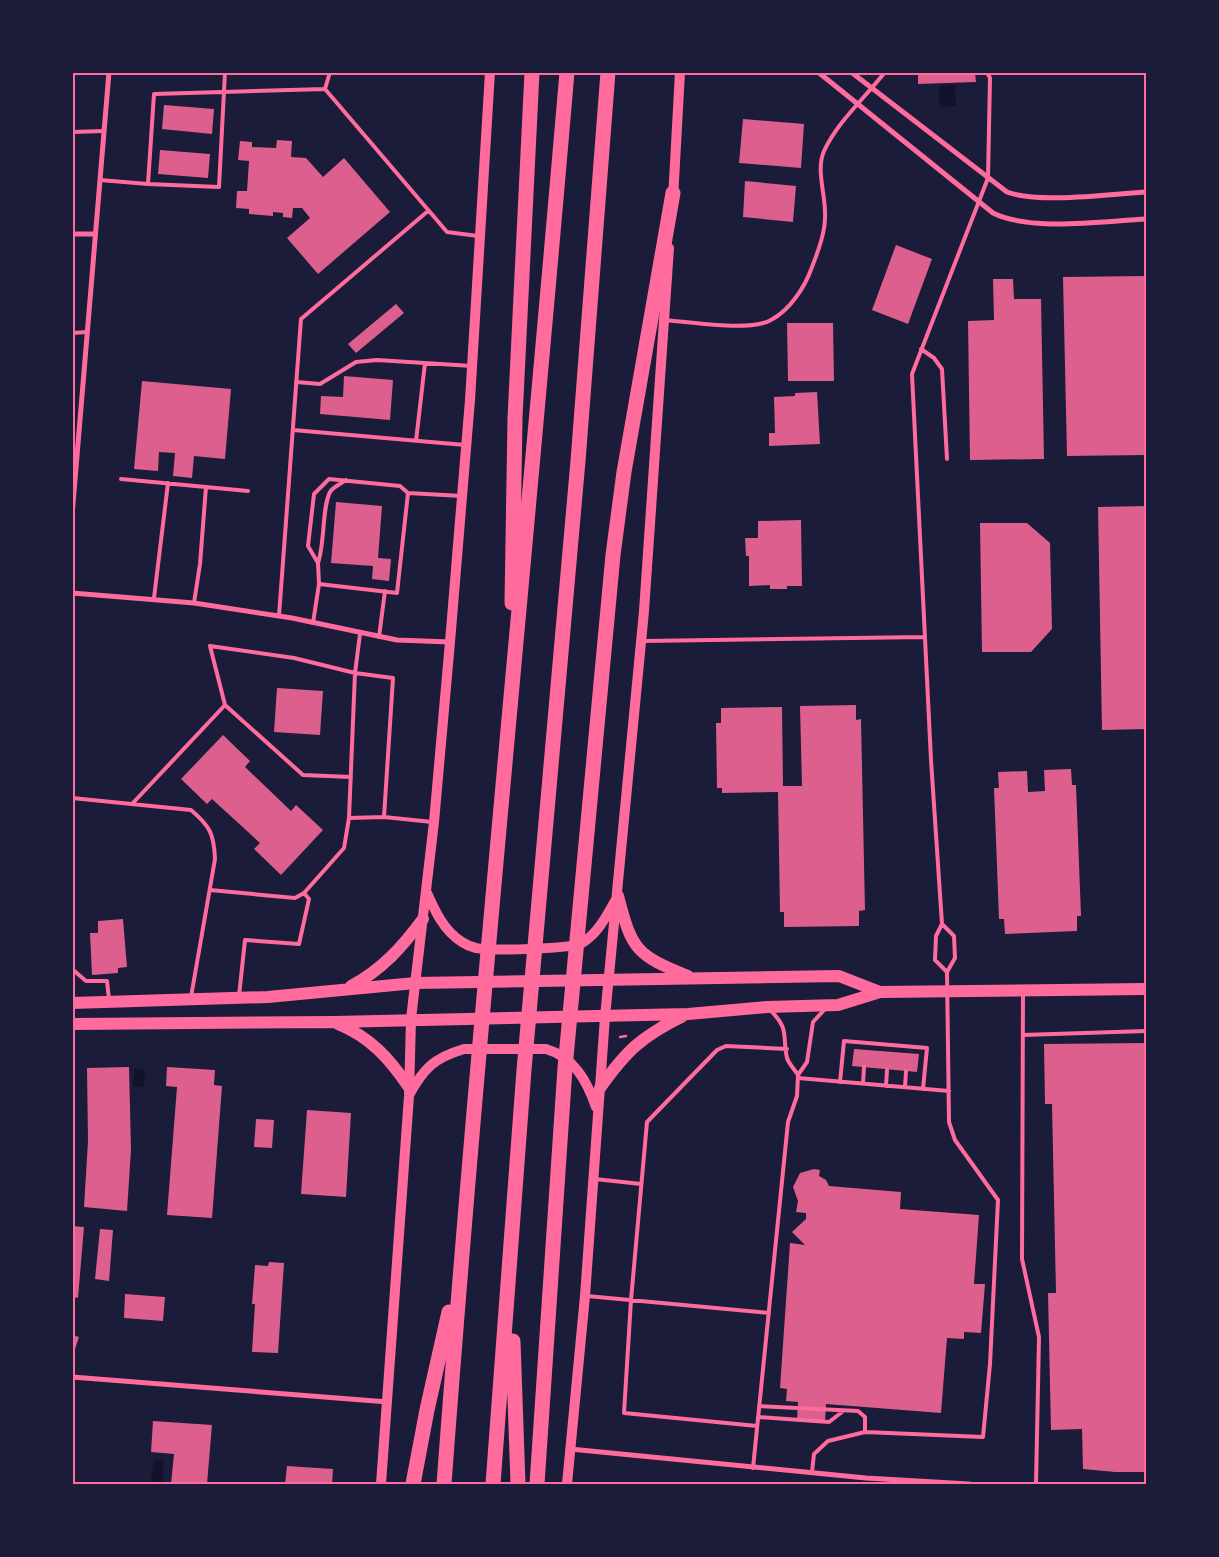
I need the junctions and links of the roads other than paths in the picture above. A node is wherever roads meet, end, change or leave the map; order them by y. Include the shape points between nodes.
1 (110, 72) edge
2 (225, 72) edge
3 (330, 72) edge
4 (490, 72) edge
5 (532, 72) edge
6 (567, 72) edge
7 (608, 72) edge
8 (680, 72) edge
9 (818, 72) edge
10 (851, 72) edge
11 (885, 72) edge
12 (987, 72) edge
13 (325, 89) junction
14 (873, 89) junction
15 (225, 92) junction
16 (859, 104) junction
17 (104, 131) junction
18 (72, 132) edge
19 (988, 178) junction
20 (100, 180) junction
21 (148, 184) junction
22 (1146, 192) edge
23 (673, 193) junction
24 (978, 201) junction
25 (428, 211) junction
26 (1146, 219) edge
27 (72, 234) edge
28 (95, 234) junction
29 (480, 236) junction
30 (665, 320) junction
31 (87, 332) junction
32 (72, 333) edge
33 (921, 349) junction
34 (425, 363) junction
35 (472, 366) junction
36 (296, 382) junction
37 (293, 430) junction
38 (76, 441) edge
39 (416, 441) junction
40 (466, 446) junction
41 (947, 459) dead end
42 (121, 479) dead end
43 (346, 480) junction
44 (168, 483) junction
45 (206, 487) junction
46 (248, 491) dead end
47 (408, 493) junction
48 (462, 496) junction
49 (72, 516) edge
50 (318, 563) junction
51 (319, 584) junction
52 (385, 591) junction
53 (72, 593) edge
54 (154, 598) junction
55 (194, 603) junction
56 (279, 616) junction
57 (313, 623) junction
58 (360, 634) junction
59 (925, 637) junction
60 (379, 638) junction
61 (641, 641) junction
62 (450, 642) junction
63 (355, 673) junction
64 (225, 705) junction
65 (510, 716) junction
66 (351, 777) junction
67 (72, 798) edge
68 (132, 804) junction
69 (384, 817) junction
70 (350, 818) junction
71 (434, 822) junction
72 (210, 890) junction
73 (426, 892) junction
74 (304, 893) junction
75 (618, 896) junction
76 (423, 919) junction
77 (942, 924) junction
78 (72, 969) edge
79 (948, 972) junction
80 (695, 979) junction
81 (609, 980) junction
82 (414, 983) junction
83 (346, 989) junction
84 (1146, 989) edge
85 (949, 990) junction
86 (1023, 990) junction
87 (880, 992) junction
88 (239, 998) junction
89 (190, 1000) junction
90 (74, 1002) edge
91 (110, 1002) junction
92 (838, 1005) junction
93 (767, 1007) junction
94 (688, 1014) junction
95 (605, 1017) junction
96 (411, 1019) junction
97 (334, 1022) junction
98 (72, 1024) edge
99 (1146, 1031) edge
100 (1022, 1035) junction
101 (867, 1043) junction
102 (889, 1045) junction
103 (906, 1046) junction
104 (787, 1049) junction
105 (866, 1050) dead end
106 (889, 1052) dead end
107 (906, 1054) dead end
108 (864, 1067) dead end
109 (887, 1070) dead end
110 (906, 1071) dead end
111 (798, 1076) junction
112 (840, 1082) junction
113 (863, 1084) junction
114 (886, 1086) junction
115 (905, 1087) junction
116 (600, 1088) junction
117 (923, 1089) junction
118 (408, 1091) junction
119 (949, 1091) junction
120 (598, 1113) junction
121 (593, 1179) junction
122 (642, 1184) junction
123 (461, 1260) junction
124 (510, 1262) junction
125 (585, 1296) junction
126 (631, 1300) junction
127 (769, 1313) junction
128 (72, 1377) edge
129 (388, 1402) junction
130 (759, 1406) junction
131 (843, 1412) junction
132 (758, 1416) junction
133 (757, 1426) junction
134 (865, 1432) junction
135 (570, 1449) junction
136 (753, 1468) junction
137 (812, 1472) junction
138 (866, 1478) junction
139 (381, 1484) edge
140 (413, 1484) edge
141 (444, 1484) edge
142 (493, 1484) edge
143 (518, 1484) edge
144 (537, 1484) edge
145 (567, 1484) edge
146 (865, 1484) edge
147 (969, 1484) edge
148 (1036, 1484) edge

1 - 17 street
2 - 15 lane
3 - 13 lane
4 - 29 main road
5 - 65 highway via 514,418
6 - 65 highway
7 - 124 highway
8 - 23 main road
9 - 16 street
10 - 14 street
11 - 14 lane
12 - 19 lane via 990,83
13 - 15 lane
13 - 25 lane
14 - 16 lane
14 - 19 street
15 - 21 lane via 154,94
15 - 21 lane via 219,187
16 - 24 street
16 - 30 lane via 835,133 824,153 822,184 826,212 821,242 809,277 789,306 770,321 740,326
17 - 18 lane
17 - 20 street
19 - 22 street via 1007,192 1026,197
19 - 24 lane
20 - 21 lane
20 - 28 street
23 - 30 main road
23 - 144 highway via 624,472 613,555 565,1068
24 - 26 street via 993,213 1017,222
24 - 33 lane
25 - 29 lane via 447,232
25 - 36 lane via 301,319
27 - 28 street
28 - 31 street
29 - 35 main road
30 - 61 main road
31 - 32 lane
31 - 38 street
33 - 41 lane via 942,369
33 - 59 lane via 912,374
34 - 35 lane
34 - 36 lane via 356,362 320,384
34 - 39 lane
35 - 40 main road
36 - 37 lane
37 - 39 lane
37 - 56 lane
38 - 49 street
39 - 40 lane
40 - 48 main road
42 - 44 lane
43 - 47 lane via 400,486
43 - 50 lane via 330,491
43 - 50 lane via 329,479 314,494 308,546
44 - 45 lane
44 - 54 lane
45 - 46 lane
45 - 55 lane
47 - 48 lane
47 - 52 lane via 397,593
48 - 62 main road
50 - 51 lane
51 - 52 lane
51 - 57 lane
52 - 60 lane
53 - 54 street
54 - 55 street
55 - 56 street
56 - 57 street
57 - 58 street
58 - 60 street
58 - 63 lane
59 - 61 lane
59 - 77 lane
60 - 62 street
61 - 75 main road
62 - 71 main road
63 - 64 lane via 294,658 210,646
63 - 66 lane
63 - 69 lane via 393,678
64 - 66 lane via 304,775
64 - 68 lane
65 - 123 highway
66 - 70 lane
67 - 68 lane
68 - 72 lane via 191,810 206,823 214,839 215,859
69 - 70 lane
69 - 71 lane
70 - 74 lane via 344,848
71 - 73 main road
72 - 74 lane via 294,898
72 - 89 lane
73 - 75 main road via 446,928 476,948 565,948 581,944 599,928
73 - 76 main road
74 - 88 lane via 309,899 299,944 245,940
75 - 80 main road via 631,940 653,962
75 - 81 main road
76 - 82 main road
76 - 83 main road via 382,966
77 - 79 lane via 936,936 936,960
77 - 79 lane via 954,936 955,958
78 - 91 lane via 86,981 107,981
79 - 85 lane
80 - 81 main road
80 - 87 main road via 839,976
81 - 82 main road
81 - 95 main road
82 - 83 main road
82 - 96 main road
83 - 88 main road
84 - 86 main road
85 - 86 main road
85 - 87 main road
85 - 119 lane
86 - 100 lane
87 - 92 main road
88 - 89 main road
89 - 91 main road
90 - 91 main road
92 - 93 main road
92 - 111 lane via 823,1009 813,1022 807,1062
93 - 94 main road
93 - 104 lane via 779,1018 786,1033
94 - 95 main road
94 - 116 main road via 637,1043
95 - 96 main road
95 - 116 main road
96 - 97 main road
96 - 118 main road
97 - 98 main road
97 - 118 main road via 352,1030 386,1055
99 - 100 lane
100 - 148 lane via 1022,1259 1039,1337
101 - 102 lane
101 - 105 lane
101 - 112 lane via 844,1041
102 - 103 lane
102 - 106 lane
103 - 107 lane
103 - 117 lane via 927,1048
104 - 111 lane via 787,1059
104 - 122 lane via 726,1046 717,1050 647,1122
108 - 113 lane
109 - 114 lane
110 - 115 lane
111 - 112 lane
111 - 127 lane via 797,1096 788,1122
112 - 113 lane
113 - 114 lane
114 - 115 lane
115 - 117 lane
116 - 120 main road
117 - 119 lane
118 - 120 main road via 433,1061 452,1052 464,1049 546,1049 558,1052 582,1076
118 - 129 main road
119 - 134 lane via 949,1122 955,1140 998,1200 983,1437
120 - 121 main road
121 - 122 lane
121 - 125 main road
122 - 126 lane
123 - 140 highway
123 - 141 highway
124 - 142 highway
124 - 143 highway
125 - 126 lane
125 - 135 main road
126 - 127 lane
126 - 133 lane via 624,1413
127 - 130 lane
128 - 129 street
129 - 139 main road
130 - 131 lane
130 - 132 lane
131 - 132 lane via 829,1422
131 - 134 lane via 858,1411 865,1417
132 - 133 lane
133 - 136 lane
134 - 137 lane via 828,1441 814,1454
135 - 136 street
135 - 145 main road
136 - 137 street
137 - 138 street
138 - 146 street
138 - 147 street

